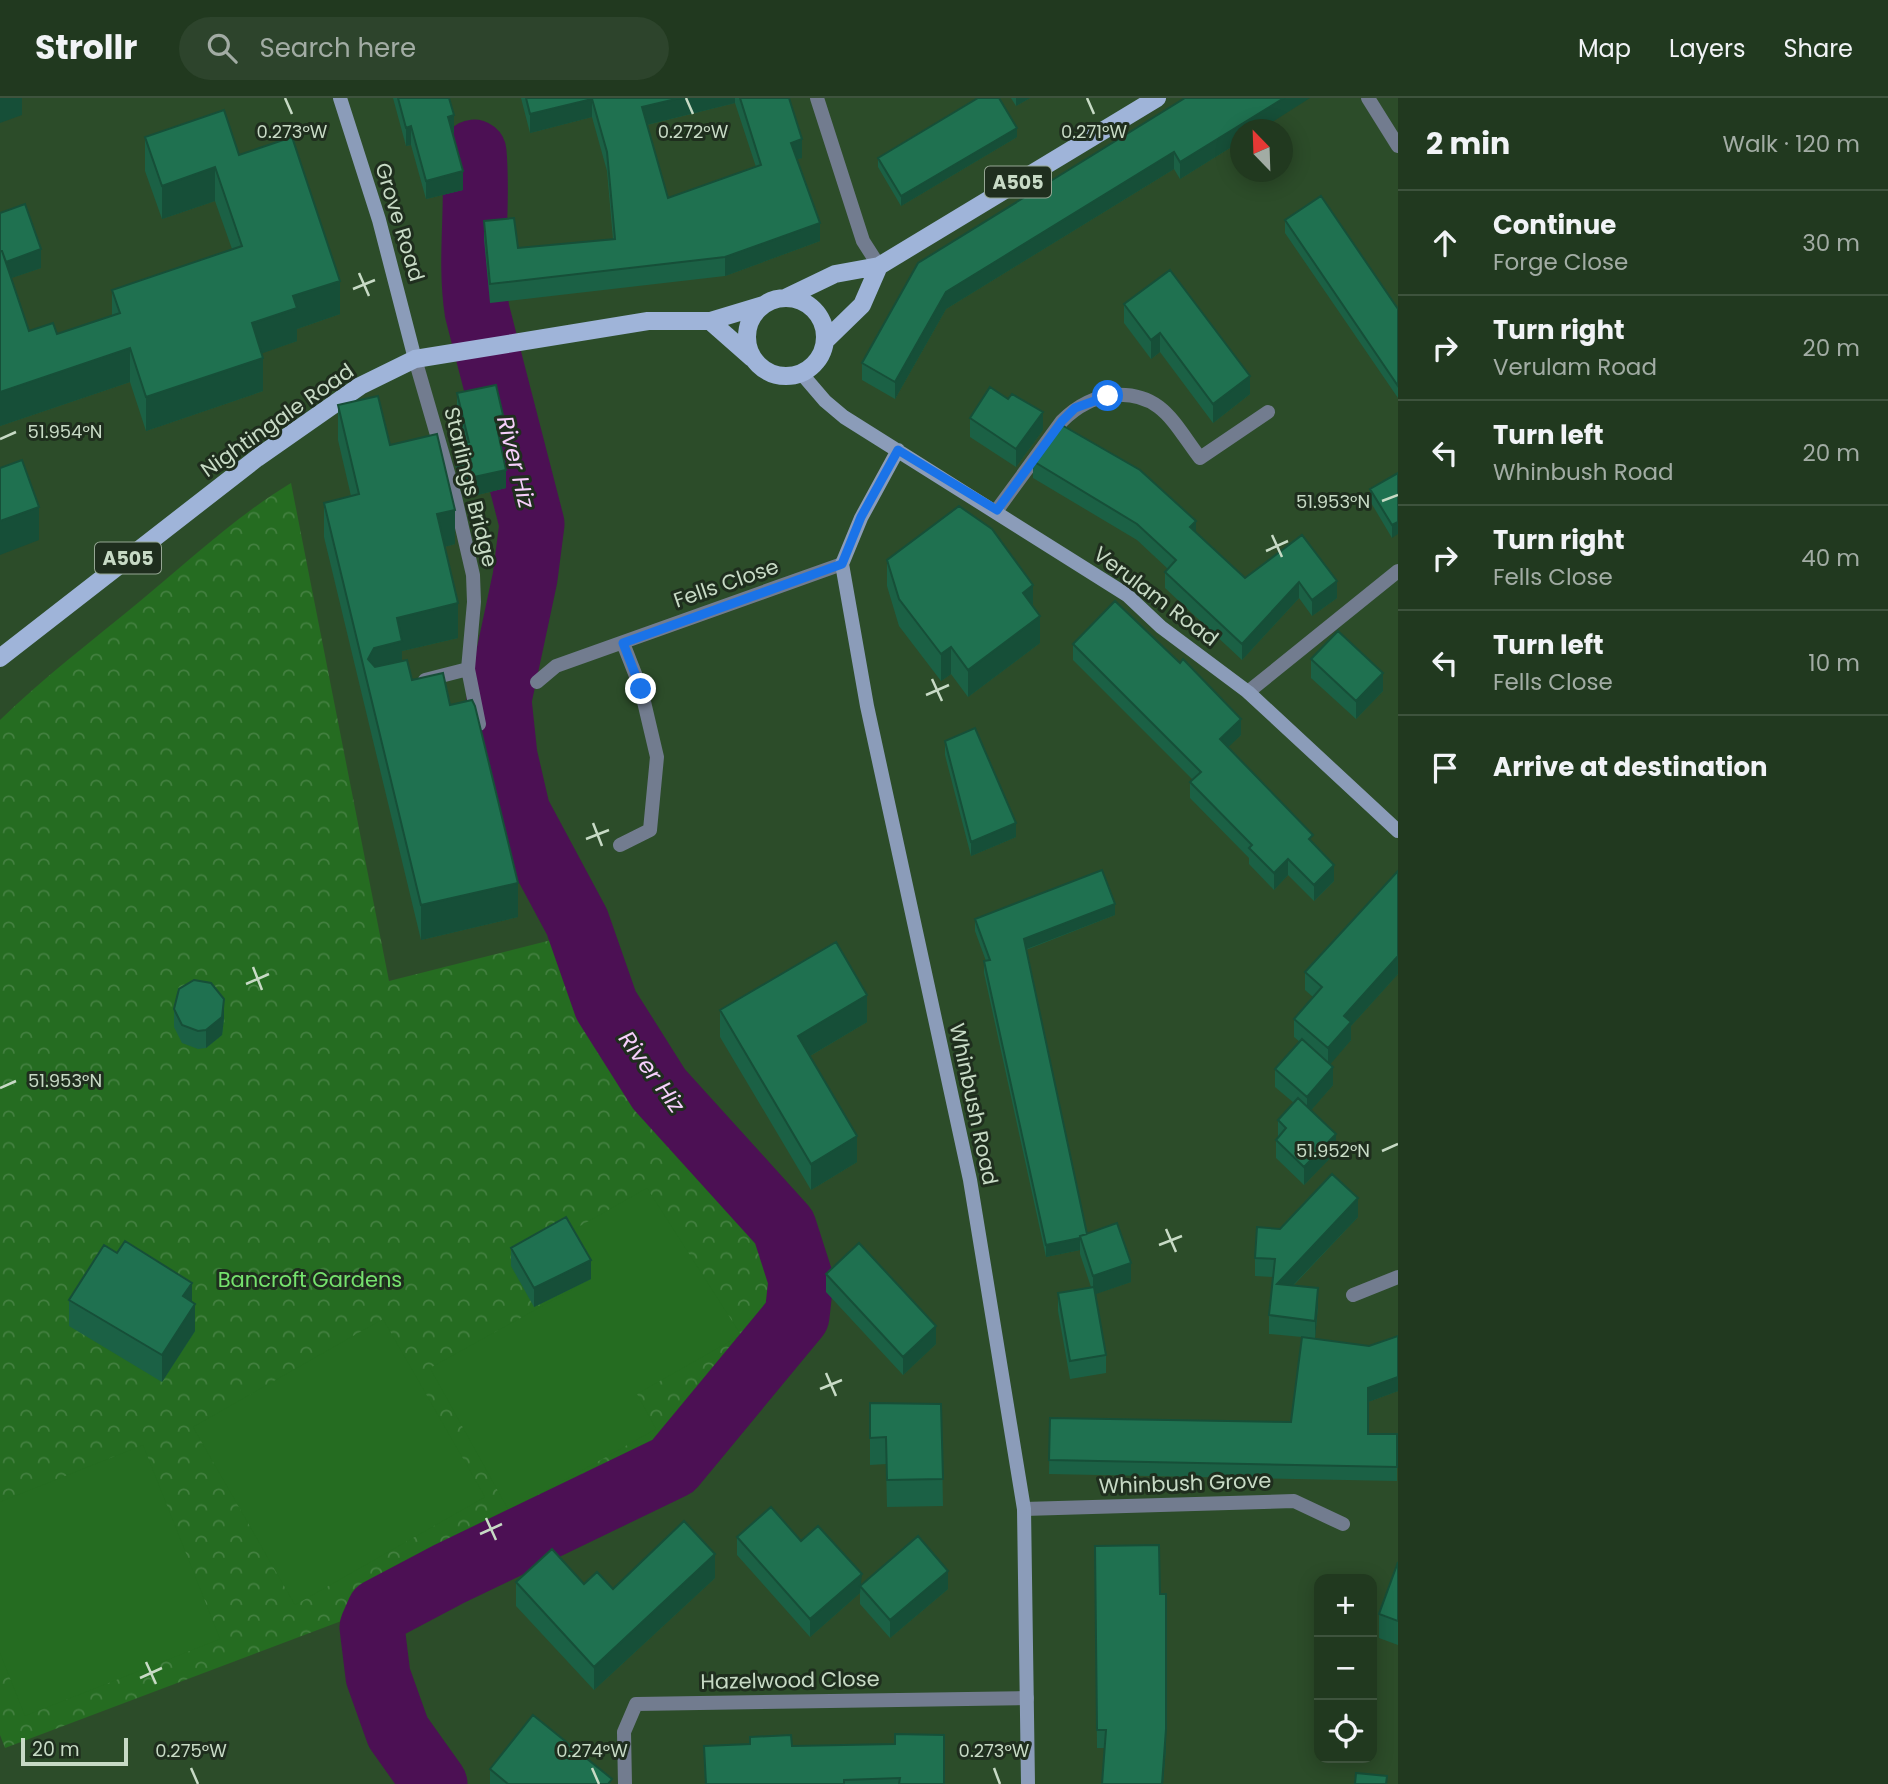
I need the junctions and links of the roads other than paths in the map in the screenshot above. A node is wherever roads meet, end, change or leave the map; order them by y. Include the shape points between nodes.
1 (340, 98) edge
2 (817, 98) edge
3 (1157, 98) edge
4 (1368, 98) edge
5 (1398, 146) edge
6 (878, 267) junction
7 (785, 298) junction
8 (763, 305) junction
9 (710, 321) junction
10 (825, 341) junction
11 (415, 359) junction
12 (754, 359) junction
13 (801, 373) junction
14 (1268, 412) dead end
15 (898, 450) junction
16 (997, 510) junction
17 (842, 564) junction
18 (1398, 571) edge
19 (623, 643) junction
20 (0, 658) edge
21 (468, 669) junction
22 (416, 682) edge
23 (537, 682) dead end
24 (1248, 692) junction
25 (481, 733) edge
26 (1398, 831) edge
27 (620, 845) dead end
28 (1398, 1278) edge
29 (1353, 1295) dead end
30 (1024, 1509) junction
31 (1343, 1524) dead end
32 (1027, 1698) junction
33 (625, 1784) edge
34 (1028, 1784) edge

1 - 11 street, Grove Road via 379,220
2 - 6 street via 863,241
3 - 6 main road, A505
4 - 5 street
6 - 7 main road, A505 via 835,274
6 - 10 main road via 862,305
7 - 8 main road
7 - 10 main road via 814,309 824,326
8 - 9 main road, Nightingale Road / A505
8 - 12 main road via 749,325 747,341
9 - 11 main road, Nightingale Road / A505 via 648,321
9 - 12 main road
10 - 13 main road via 814,363
11 - 20 main road, Nightingale Road / A505 via 360,386 257,458
11 - 21 street, Starlings Bridge via 473,575
12 - 13 main road via 773,374
13 - 15 street, Verulam Road via 844,417
14 - 16 street via 1200,458 1167,414 1145,396 1091,400 1062,421
15 - 16 street, Verulam Road
15 - 17 street via 861,517
16 - 24 street, Verulam Road via 1127,595 1161,627
17 - 19 street, Fells Close
17 - 30 street, Whinbush Road via 867,706 970,1180
18 - 24 street
19 - 23 street, Fells Close via 556,666
19 - 27 street via 641,689 657,757 650,830
21 - 22 street
21 - 25 street, Starlings Bridge
24 - 26 street, Verulam Road
28 - 29 street
30 - 31 street, Whinbush Grove via 1294,1502
30 - 32 street, Whinbush Road
32 - 33 street, Hazelwood Close via 636,1704 624,1732
32 - 34 street, Whinbush Road

